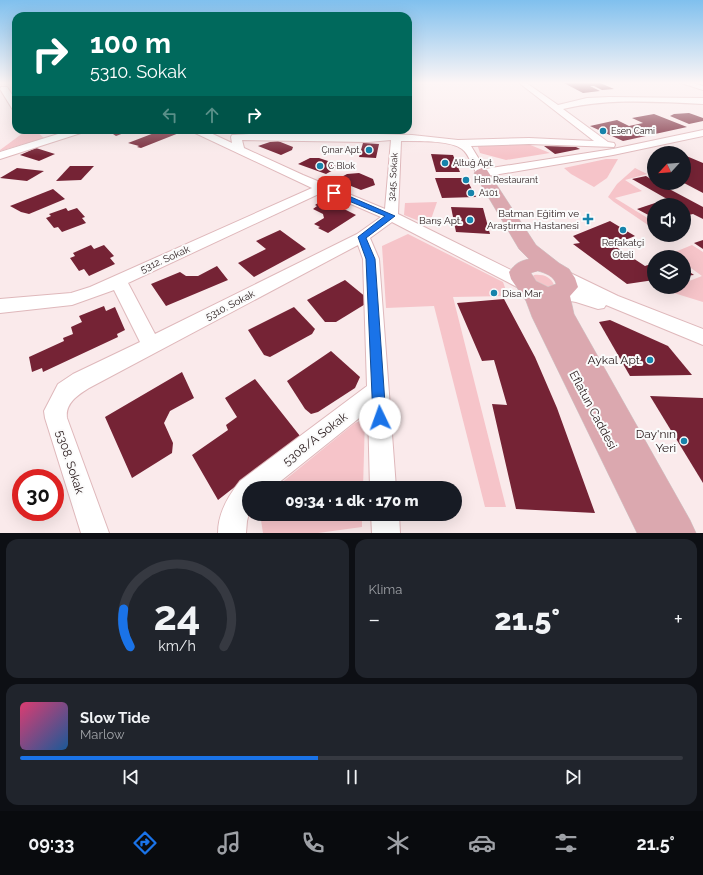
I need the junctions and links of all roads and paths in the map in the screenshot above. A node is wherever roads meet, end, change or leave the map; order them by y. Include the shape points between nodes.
1 (561, 107) edge
2 (556, 108) joint
3 (703, 130) edge
4 (703, 133) edge
5 (48, 134) edge
6 (68, 134) edge
7 (215, 134) edge
8 (241, 137) edge
9 (55, 138) junction
10 (396, 138) junction
11 (460, 143) junction
12 (612, 148) junction
13 (590, 150) junction
14 (0, 156) edge
15 (482, 174) junction
16 (322, 188) junction
17 (391, 216) junction
18 (362, 237) junction
19 (557, 279) junction
20 (524, 280) junction
21 (118, 281) junction
22 (0, 306) edge
23 (703, 337) edge
24 (152, 345) junction
25 (378, 390) junction
26 (66, 391) joint
27 (260, 481) edge
28 (383, 481) edge
29 (242, 500) edge
30 (385, 521) edge
31 (95, 533) edge
32 (232, 533) edge
33 (386, 533) edge
34 (657, 533) edge
35 (677, 533) edge

1 - 2 street
2 - 12 street
3 - 12 street
4 - 12 street
5 - 9 street
6 - 9 street
7 - 8 street
8 - 10 street
8 - 16 street
9 - 14 street
10 - 11 street
10 - 17 street, 3245. Sokak
11 - 13 street via 529,141
11 - 15 street via 466,146
12 - 13 street
13 - 15 street
15 - 19 main road via 529,250
15 - 20 main road, Eflatun Caddesi via 484,186 510,241
16 - 17 street
16 - 21 street, 5312. Sokak
17 - 18 street, 5310. Sokak
17 - 20 street
18 - 24 street, 5310. Sokak
18 - 25 street via 371,259
19 - 20 main road via 544,294
19 - 23 street via 578,296 601,304 648,314
19 - 35 main road, Eflatun Caddesi via 562,314
20 - 34 main road, Eflatun Caddesi via 537,299
21 - 22 street, 5312. Sokak via 72,299
21 - 24 street
24 - 26 street, 5310. Sokak
25 - 27 street, 5308/A Sokak
25 - 28 street
26 - 31 street, 5308. Sokak via 56,411 56,418
29 - 32 street via 238,505
30 - 33 street

